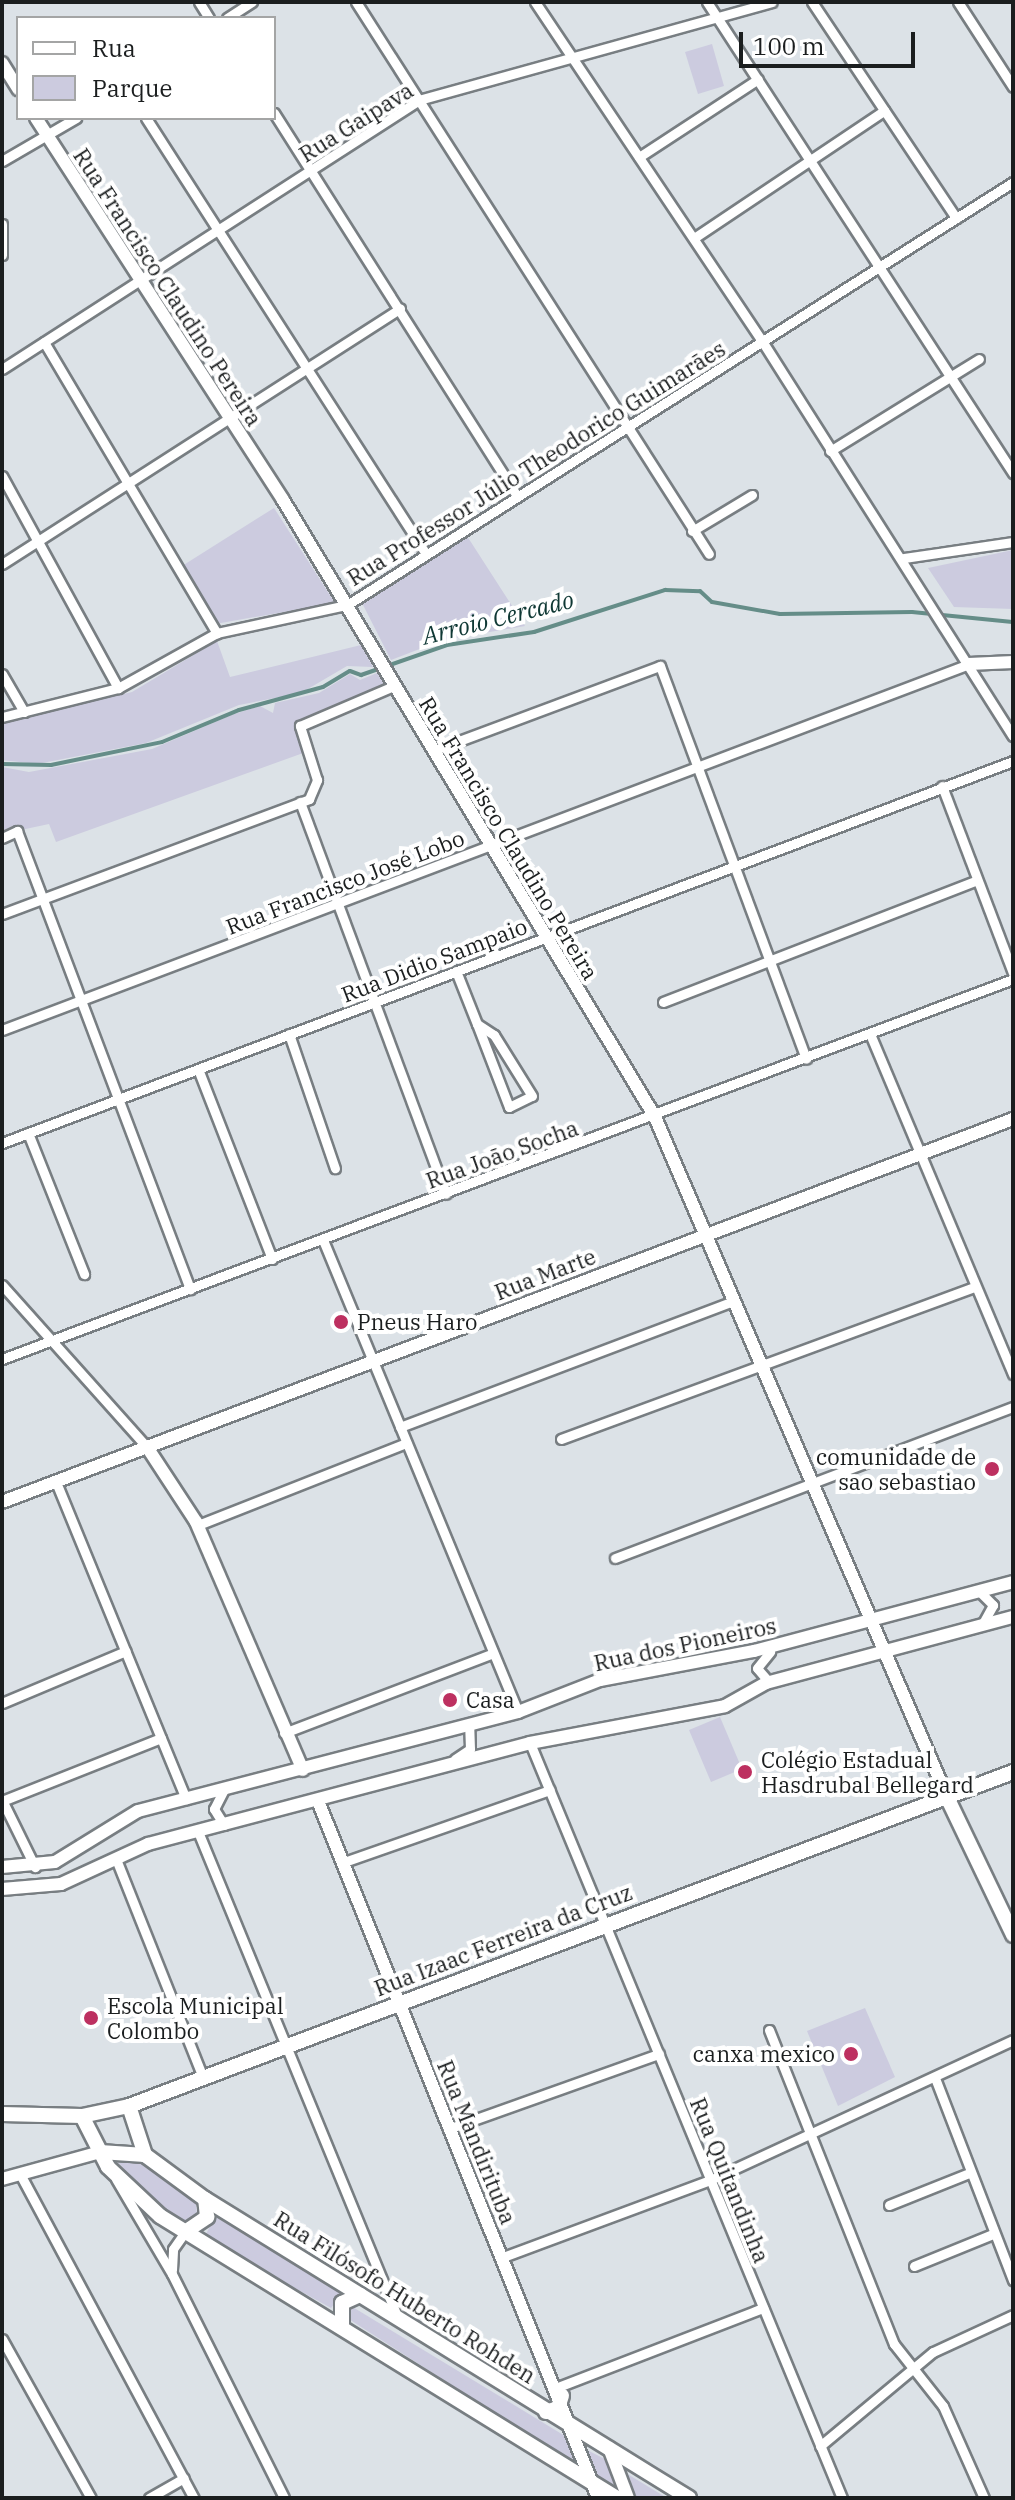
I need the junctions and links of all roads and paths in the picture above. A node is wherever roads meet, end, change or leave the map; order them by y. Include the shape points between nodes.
1 (252, 2) edge
2 (356, 2) edge
3 (535, 2) edge
4 (707, 2) edge
5 (772, 2) edge
6 (812, 2) edge
7 (958, 2) edge
8 (230, 16) edge
9 (718, 17) junction
10 (572, 58) junction
11 (2, 63) edge
12 (758, 79) junction
13 (16, 86) edge
14 (1013, 87) edge
15 (419, 100) junction
16 (884, 111) junction
17 (276, 116) edge
18 (37, 120) edge
19 (73, 120) edge
20 (147, 120) edge
21 (48, 137) junction
22 (639, 157) junction
23 (811, 158) junction
24 (2, 161) edge
25 (313, 170) junction
26 (1013, 182) edge
27 (956, 218) junction
28 (2, 224) edge
29 (219, 231) junction
30 (694, 238) junction
31 (2, 255) edge
32 (882, 265) junction
33 (139, 283) junction
34 (400, 308) junction
35 (762, 341) junction
36 (44, 342) junction
37 (979, 359) dead end
38 (2, 369) edge
39 (307, 369) junction
40 (952, 375) junction
41 (230, 419) junction
42 (625, 428) junction
43 (830, 451) junction
44 (1013, 473) edge
45 (2, 476) edge
46 (131, 483) junction
47 (752, 495) dead end
48 (517, 496) junction
49 (692, 531) junction
50 (36, 542) junction
51 (1013, 542) edge
52 (426, 554) junction
53 (709, 554) dead end
54 (904, 558) junction
55 (2, 564) edge
56 (347, 605) junction
57 (217, 633) junction
58 (1013, 662) edge
59 (969, 664) junction
60 (2, 674) edge
61 (392, 682) junction
62 (118, 688) junction
63 (24, 712) junction
64 (2, 717) edge
65 (1013, 736) edge
66 (435, 750) junction
67 (1013, 761) edge
68 (698, 768) junction
69 (942, 786) junction
70 (300, 802) junction
71 (2, 838) edge
72 (488, 848) junction
73 (734, 865) junction
74 (977, 880) junction
75 (43, 898) junction
76 (337, 904) junction
77 (2, 914) edge
78 (544, 938) junction
79 (770, 962) junction
80 (456, 971) junction
81 (1013, 976) edge
82 (81, 1000) junction
83 (374, 1002) junction
84 (663, 1002) dead end
85 (477, 1024) junction
86 (2, 1030) edge
87 (289, 1034) junction
88 (870, 1034) junction
89 (806, 1059) junction
90 (198, 1069) junction
91 (118, 1099) junction
92 (655, 1117) junction
93 (1013, 1119) edge
94 (28, 1133) junction
95 (2, 1143) edge
96 (918, 1154) junction
97 (335, 1168) dead end
98 (446, 1194) junction
99 (705, 1234) junction
100 (323, 1240) junction
101 (272, 1259) junction
102 (84, 1274) dead end
103 (2, 1285) edge
104 (975, 1287) junction
105 (190, 1289) junction
106 (733, 1301) junction
107 (50, 1341) junction
108 (2, 1359) edge
109 (373, 1361) junction
110 (763, 1368) junction
111 (1013, 1374) edge
112 (1013, 1407) edge
113 (400, 1427) junction
114 (561, 1439) dead end
115 (406, 1443) junction
116 (147, 1447) junction
117 (56, 1482) junction
118 (814, 1483) junction
119 (2, 1502) edge
120 (198, 1525) junction
121 (615, 1558) dead end
122 (1013, 1582) edge
123 (979, 1591) junction
124 (1013, 1617) edge
125 (872, 1620) junction
126 (976, 1627) junction
127 (806, 1637) junction
128 (126, 1651) junction
129 (886, 1651) junction
130 (493, 1653) junction
131 (769, 1682) junction
132 (2, 1703) edge
133 (518, 1712) junction
134 (469, 1725) junction
135 (284, 1733) junction
136 (161, 1738) junction
137 (530, 1743) junction
138 (303, 1770) junction
139 (1013, 1772) edge
140 (418, 1773) junction
141 (224, 1789) junction
142 (550, 1790) junction
143 (947, 1797) junction
144 (186, 1799) junction
145 (2, 1800) edge
146 (318, 1801) junction
147 (225, 1826) junction
148 (199, 1834) junction
149 (116, 1859) junction
150 (344, 1862) junction
151 (2, 1867) edge
152 (35, 1867) junction
153 (2, 1889) edge
154 (605, 1925) junction
155 (1013, 1935) edge
156 (398, 2003) junction
157 (769, 2030) dead end
158 (1013, 2040) edge
159 (287, 2045) junction
160 (659, 2054) junction
161 (203, 2078) junction
162 (935, 2078) junction
163 (129, 2106) junction
164 (2, 2114) edge
165 (82, 2116) junction
166 (448, 2129) junction
167 (814, 2134) junction
168 (100, 2152) junction
169 (145, 2155) junction
170 (108, 2167) junction
171 (969, 2173) junction
172 (20, 2174) junction
173 (2, 2179) edge
174 (710, 2180) junction
175 (205, 2199) junction
176 (889, 2205) dead end
177 (185, 2232) junction
178 (993, 2234) junction
179 (503, 2257) junction
180 (914, 2266) dead end
181 (172, 2274) junction
182 (1013, 2280) edge
183 (384, 2283) junction
184 (362, 2296) junction
185 (763, 2308) junction
186 (1013, 2315) edge
187 (397, 2316) junction
188 (342, 2324) junction
189 (2, 2339) edge
190 (915, 2371) junction
191 (560, 2392) junction
192 (546, 2412) junction
193 (576, 2430) junction
194 (820, 2446) junction
195 (609, 2448) junction
196 (184, 2478) junction
197 (591, 2482) junction
198 (91, 2498) edge
199 (149, 2498) edge
200 (194, 2498) edge
201 (284, 2498) edge
202 (598, 2498) edge
203 (617, 2498) edge
204 (628, 2498) edge
205 (689, 2498) edge
206 (842, 2498) edge
207 (984, 2498) edge

1 - 8 street
2 - 15 street
3 - 10 street
4 - 9 street
5 - 9 street, Rua Gaipava
6 - 16 street
7 - 14 street
9 - 10 street, Rua Gaipava
9 - 12 street
10 - 15 street, Rua Gaipava
10 - 22 street
11 - 13 street
12 - 22 street
12 - 23 street
15 - 25 street, Rua Gaipava
15 - 42 street
16 - 23 street
16 - 27 street
17 - 25 street
18 - 21 street, Rua Francisco Claudino Pereira
19 - 21 street
20 - 29 street
21 - 24 street
21 - 33 street, Rua Francisco Claudino Pereira
22 - 30 street
23 - 30 street
23 - 32 street
25 - 29 street, Rua Gaipava
25 - 34 street
26 - 27 street, Rua Professor Júlio Theodorico Guimarães
27 - 32 street, Rua Professor Júlio Theodorico Guimarães
28 - 31 street
29 - 33 street, Rua Gaipava
29 - 39 street
30 - 35 street
32 - 35 street, Rua Professor Júlio Theodorico Guimarães
32 - 40 street
33 - 36 street, Rua Gaipava
33 - 41 street, Rua Francisco Claudino Pereira
34 - 39 street
34 - 48 street
35 - 42 street, Rua Professor Júlio Theodorico Guimarães
35 - 43 street
36 - 38 street, Rua Gaipava
36 - 46 street
37 - 40 street
39 - 41 street
39 - 52 street
40 - 43 street
40 - 44 street
41 - 46 street
41 - 56 street, Rua Francisco Claudino Pereira
42 - 48 street, Rua Professor Júlio Theodorico Guimarães
42 - 49 street
43 - 54 street
45 - 50 street
46 - 50 street
46 - 57 street
47 - 49 street
48 - 52 street, Rua Professor Júlio Theodorico Guimarães
49 - 53 street
50 - 55 street
50 - 62 street
51 - 54 street
52 - 56 street, Rua Professor Júlio Theodorico Guimarães
54 - 59 street
56 - 57 street, Rua Professor Júlio Theodorico Guimarães
56 - 61 street, Rua Francisco Claudino Pereira
57 - 62 street, Rua Professor Júlio Theodorico Guimarães
58 - 59 street
59 - 65 street
59 - 68 street, Rua Francisco José Lobo
60 - 63 street
61 - 66 street, Rua Francisco Claudino Pereira
61 - 70 street via 300,726 317,780 309,799
62 - 63 street, Rua Professor Júlio Theodorico Guimarães
63 - 64 street, Rua Professor Júlio Theodorico Guimarães
66 - 68 street via 660,666
66 - 72 street, Rua Francisco Claudino Pereira
67 - 69 street, Rua Didio Sampaio
68 - 72 street, Rua Francisco José Lobo
68 - 73 street
69 - 73 street, Rua Didio Sampaio
69 - 74 street
70 - 75 street
70 - 76 street
71 - 75 street via 17,831
72 - 76 street, Rua Francisco José Lobo
72 - 78 street, Rua Francisco Claudino Pereira
73 - 78 street, Rua Didio Sampaio
73 - 79 street
74 - 79 street
74 - 81 street
75 - 77 street
75 - 82 street
76 - 82 street, Rua Francisco José Lobo
76 - 83 street
78 - 80 street, Rua Didio Sampaio
78 - 92 street, Rua Francisco Claudino Pereira
79 - 84 street
79 - 89 street
80 - 83 street, Rua Didio Sampaio
80 - 85 street
81 - 88 street, Rua João Socha
82 - 86 street, Rua Francisco José Lobo
82 - 91 street
83 - 87 street, Rua Didio Sampaio
83 - 98 street
85 - 85 street via 509,1107 532,1096 494,1035
87 - 90 street, Rua Didio Sampaio
87 - 97 street
88 - 89 street, Rua João Socha
88 - 96 street
89 - 92 street, Rua João Socha
90 - 91 street, Rua Didio Sampaio
90 - 101 street
91 - 94 street, Rua Didio Sampaio
91 - 105 street
92 - 98 street, Rua João Socha
92 - 99 street, Rua Francisco Claudino Pereira
93 - 96 street, Rua Marte
94 - 95 street, Rua Didio Sampaio
94 - 102 street
96 - 99 street, Rua Marte
96 - 104 street
98 - 100 street, Rua João Socha
99 - 106 street, Rua Francisco Claudino Pereira
99 - 109 street, Rua Marte
100 - 101 street, Rua João Socha
100 - 109 street
101 - 105 street, Rua João Socha
103 - 107 street
104 - 110 street
104 - 111 street
105 - 107 street, Rua João Socha
106 - 110 street, Rua Francisco Claudino Pereira
106 - 113 street
107 - 108 street, Rua João Socha
107 - 116 street
109 - 113 street
109 - 116 street, Rua Marte
110 - 114 street
110 - 118 street, Rua Francisco Claudino Pereira
112 - 118 street
113 - 115 street
115 - 120 street
115 - 130 street
116 - 117 street, Rua Marte
116 - 120 street
117 - 119 street, Rua Marte
117 - 128 street
118 - 121 street
118 - 125 street, Rua Francisco Claudino Pereira
120 - 135 street
122 - 123 street, Rua dos Pioneiros
123 - 125 street, Rua dos Pioneiros
123 - 126 street via 993,1605
124 - 126 street
125 - 127 street, Rua dos Pioneiros
125 - 129 street, Rua Francisco Claudino Pereira
126 - 129 street
127 - 131 street via 761,1655 757,1668
127 - 133 street, Rua dos Pioneiros via 612,1677
128 - 132 street
128 - 136 street
129 - 131 street
129 - 143 street, Rua Francisco Claudino Pereira
130 - 133 street
130 - 135 street
131 - 137 street via 687,1716
133 - 134 street, Rua dos Pioneiros
134 - 138 street, Rua dos Pioneiros
134 - 140 street via 470,1749
135 - 138 street
136 - 144 street
136 - 145 street
137 - 140 street
137 - 142 street, Rua Quitandinha
138 - 141 street, Rua dos Pioneiros
139 - 143 main road, Rua Izaac Ferreira da Cruz
140 - 146 street
141 - 144 street, Rua dos Pioneiros
141 - 147 street via 214,1809
142 - 150 street
142 - 154 street, Rua Quitandinha
143 - 154 main road, Rua Izaac Ferreira da Cruz
143 - 155 main road
144 - 152 street, Rua dos Pioneiros via 108,1824 55,1862
145 - 152 street
146 - 147 street
146 - 150 street, Rua Mandirituba
147 - 148 street
148 - 149 street
148 - 159 street
149 - 153 street via 61,1884
149 - 161 street
150 - 156 street, Rua Mandirituba
151 - 152 street
154 - 156 main road, Rua Izaac Ferreira da Cruz
154 - 160 street, Rua Quitandinha
156 - 159 main road, Rua Izaac Ferreira da Cruz
156 - 166 street, Rua Mandirituba
157 - 167 street
158 - 162 street
159 - 161 main road, Rua Izaac Ferreira da Cruz
159 - 183 street
160 - 166 street
160 - 174 street, Rua Quitandinha
161 - 163 main road, Rua Izaac Ferreira da Cruz
162 - 167 street
162 - 171 street
163 - 165 main road, Rua Izaac Ferreira da Cruz
163 - 169 main road
164 - 165 main road, Rua Izaac Ferreira da Cruz
165 - 168 main road
166 - 179 street, Rua Mandirituba
167 - 174 street
167 - 190 street via 894,2344
168 - 169 main road
168 - 170 main road
168 - 172 street
169 - 175 main road, Rua Filósofo Huberto Rohden
170 - 177 main road
170 - 181 street
171 - 176 street
171 - 178 street
172 - 173 street
172 - 196 street
174 - 179 street
174 - 185 street, Rua Quitandinha
175 - 177 main road via 207,2217
175 - 184 main road, Rua Filósofo Huberto Rohden
177 - 181 street via 173,2249
177 - 188 main road
178 - 180 street
178 - 182 street
179 - 191 street, Rua Mandirituba
181 - 201 street
183 - 184 street
183 - 187 street
184 - 187 main road, Rua Filósofo Huberto Rohden
184 - 188 main road via 342,2303
185 - 191 street
185 - 194 street, Rua Quitandinha
186 - 190 street via 933,2352
187 - 192 main road, Rua Filósofo Huberto Rohden
188 - 197 main road
189 - 198 street
190 - 194 street
190 - 207 street via 943,2406
191 - 192 main road via 558,2408
191 - 193 street, Rua Mandirituba
192 - 193 main road, Rua Filósofo Huberto Rohden
193 - 195 main road, Rua Filósofo Huberto Rohden
193 - 197 street, Rua Mandirituba
194 - 206 street, Rua Quitandinha
195 - 204 street
195 - 205 main road, Rua Filósofo Huberto Rohden
196 - 199 street
196 - 200 street
197 - 202 street, Rua Mandirituba
197 - 203 main road

